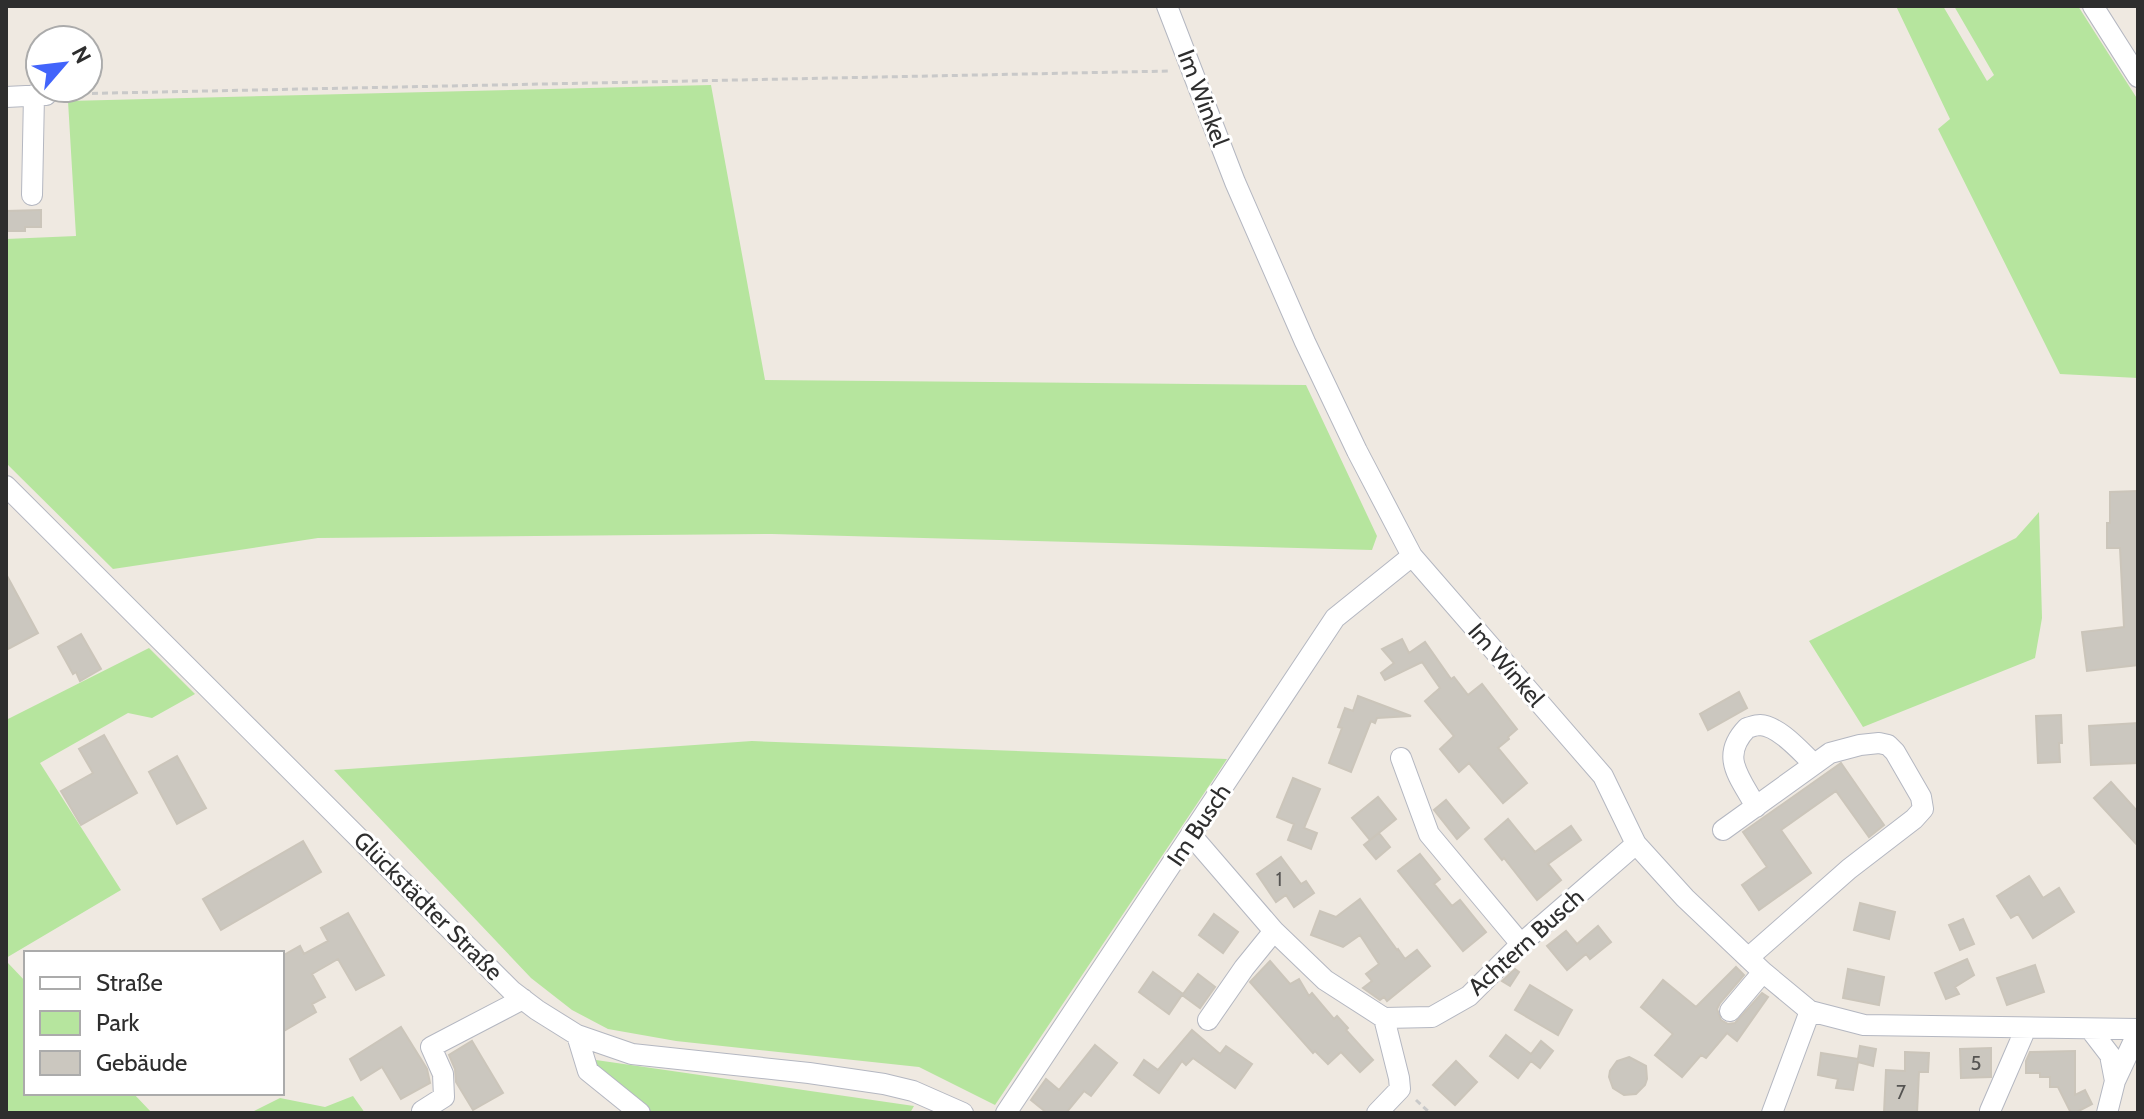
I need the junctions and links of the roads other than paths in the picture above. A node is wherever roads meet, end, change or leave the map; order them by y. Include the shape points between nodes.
1 (1167, 6) edge
2 (2093, 6) edge
3 (2138, 77) edge
4 (6, 97) edge
5 (32, 195) dead end
6 (6, 486) edge
7 (1412, 556) junction
8 (1401, 758) dead end
9 (1814, 764) junction
10 (1756, 807) junction
11 (1723, 830) dead end
12 (1192, 836) junction
13 (1636, 844) junction
14 (1274, 931) junction
15 (1521, 944) junction
16 (1756, 965) junction
17 (523, 999) junction
18 (1730, 1011) dead end
19 (1810, 1011) junction
20 (1384, 1018) junction
21 (1208, 1020) dead end
22 (2026, 1028) junction
23 (2090, 1029) junction
24 (2138, 1030) edge
25 (577, 1035) junction
26 (2115, 1081) junction
27 (422, 1111) dead end
28 (1990, 1111) dead end
29 (640, 1113) edge
30 (963, 1113) edge
31 (1006, 1113) edge
32 (1377, 1113) edge
33 (1772, 1113) edge
34 (2107, 1113) edge

1 - 7 street, Im Winkel via 1305,342
2 - 3 street
4 - 5 street via 40,95
6 - 17 street, Glückstädter Straße
7 - 12 street, Im Busch via 1335,618
7 - 13 street, Im Winkel via 1603,776
8 - 15 street via 1429,834
9 - 10 street
9 - 10 street via 1773,729 1747,728 1733,746 1733,759
9 - 16 street via 1830,753 1860,745 1888,745 1921,797 1923,809 1849,869
10 - 11 street
12 - 14 street
12 - 31 street, Im Busch
13 - 15 street, Achtern Busch
13 - 16 street, Im Winkel
14 - 20 street via 1325,980
14 - 21 street
15 - 20 street, Achtern Busch via 1469,996 1432,1017
16 - 18 street
16 - 19 street, Im Winkel
17 - 25 street, Glückstädter Straße
17 - 27 street via 431,1047 443,1074 444,1097
19 - 22 street, Im Winkel via 1864,1025
19 - 33 street
20 - 32 street via 1400,1089
22 - 23 street, Im Winkel
22 - 28 street
23 - 24 street, Im Winkel
23 - 26 street via 2110,1055
24 - 26 street
25 - 29 street via 588,1071
25 - 30 street, Glückstädter Straße via 632,1054 884,1084
26 - 34 street

